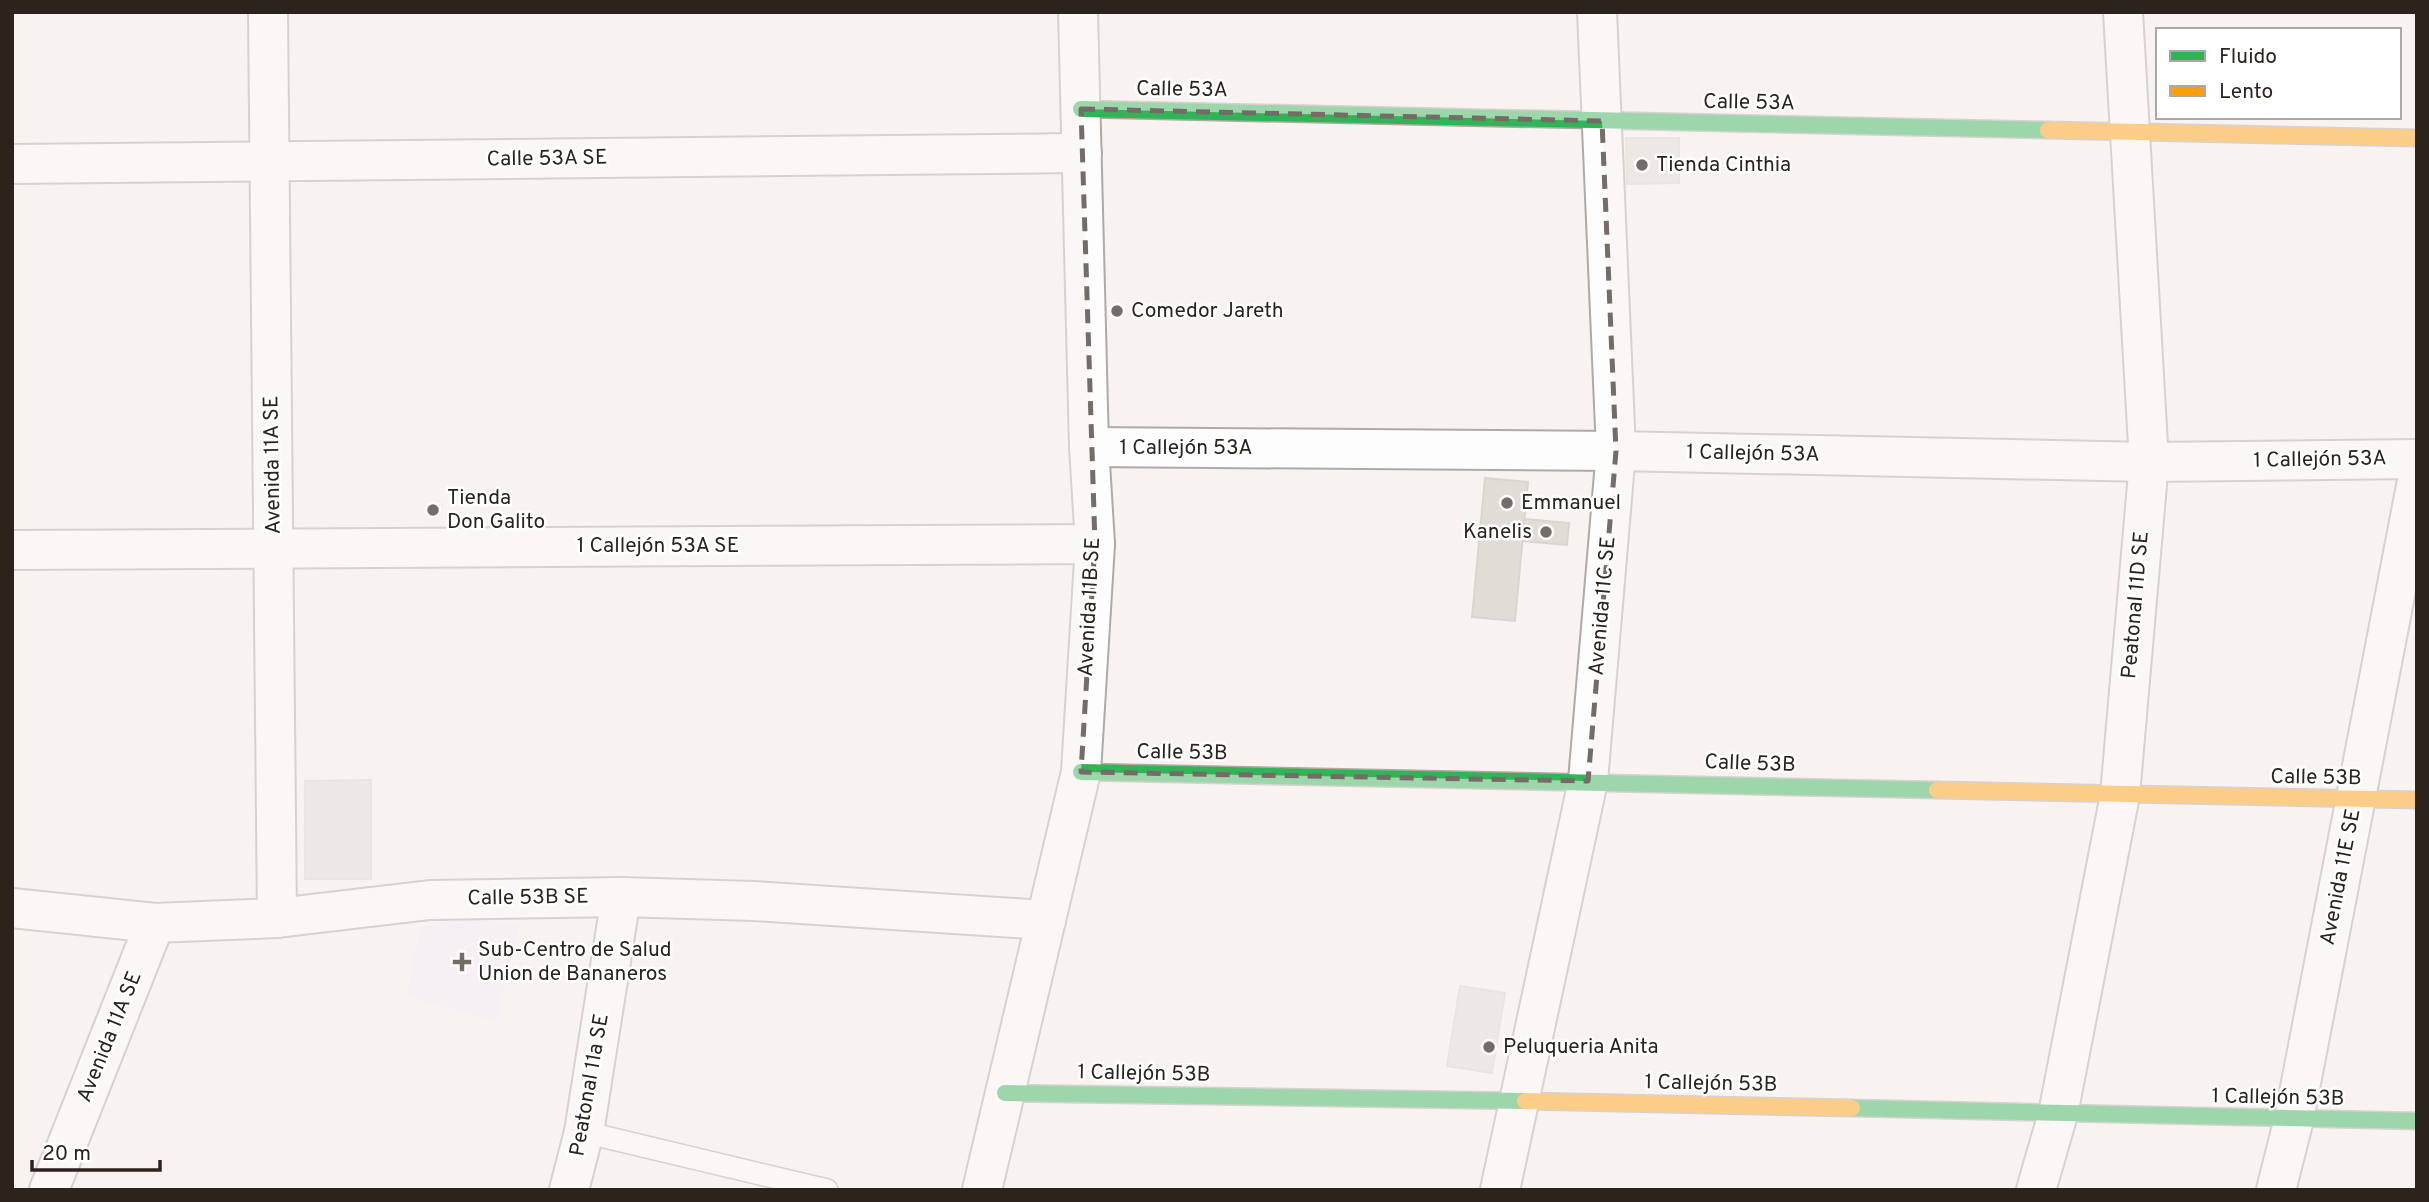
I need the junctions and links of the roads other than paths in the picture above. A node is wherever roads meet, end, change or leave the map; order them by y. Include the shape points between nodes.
1 (268, 12) edge
2 (1078, 12) edge
3 (1597, 12) edge
4 (2123, 12) edge
5 (1081, 109) junction
6 (1602, 121) junction
7 (2130, 131) junction
8 (2417, 138) edge
9 (1082, 153) junction
10 (270, 161) junction
11 (12, 164) edge
12 (1089, 447) junction
13 (1616, 451) junction
14 (2417, 459) edge
15 (2149, 462) junction
16 (2417, 481) edge
17 (1095, 544) junction
18 (274, 548) junction
19 (12, 550) edge
20 (1081, 772) junction
21 (1588, 781) junction
22 (2120, 795) junction
23 (2355, 800) junction
24 (2417, 800) edge
25 (621, 897) junction
26 (12, 908) edge
27 (277, 918) junction
28 (1046, 920) junction
29 (155, 923) junction
30 (1005, 1093) junction
31 (1520, 1101) junction
32 (2059, 1114) junction
33 (2294, 1119) junction
34 (2417, 1121) edge
35 (584, 1132) junction
36 (49, 1190) edge
37 (569, 1190) edge
38 (827, 1190) edge
39 (982, 1190) edge
40 (1500, 1190) edge
41 (2036, 1190) edge
42 (2276, 1190) edge

1 - 10 street, Avenida 11A SE
2 - 5 street, Avenida 11B SE
3 - 6 street, Avenida 11C SE
4 - 7 street, Peatonal 11D SE
5 - 6 street, Calle 53A
5 - 9 street, Avenida 11B SE
6 - 7 street, Calle 53A
6 - 13 street, Avenida 11C SE
7 - 8 street, Calle 53A
7 - 15 street, Peatonal 11D SE
9 - 10 street, Calle 53A SE
9 - 12 street, Avenida 11B SE
10 - 11 street, Calle 53A SE
10 - 18 street, Avenida 11A SE
12 - 13 street, 1 Callejón 53A
12 - 17 street, Avenida 11B SE
13 - 15 street, 1 Callejón 53A
13 - 21 street, Avenida 11C SE
14 - 15 street, 1 Callejón 53A
15 - 22 street, Peatonal 11D SE
16 - 23 street, Avenida 11E SE
17 - 18 street, 1 Callejón 53A SE
17 - 20 street, Avenida 11B SE
18 - 19 street, 1 Callejón 53A SE
18 - 27 street, Avenida 11A SE
20 - 21 street, Calle 53B
20 - 28 street, Avenida 11B SE
21 - 22 street, Calle 53B
21 - 31 street, Avenida 11C SE
22 - 23 street, Calle 53B
22 - 32 street, Peatonal 11D SE
23 - 24 street, Calle 53B
23 - 33 street, Avenida 11E SE
25 - 27 street, Calle 53B SE via 430,900
25 - 28 street, Calle 53B SE
25 - 35 street, Peatonal 11a SE
26 - 29 street, Calle 53B SE
27 - 29 street, Calle 53B SE
28 - 30 street, Avenida 11B SE
29 - 36 street, Avenida 11A SE
30 - 31 street, 1 Callejón 53B
30 - 39 street, Avenida 11B SE
31 - 32 street, 1 Callejón 53B
31 - 40 street, Avenida 11C SE
32 - 33 street, 1 Callejón 53B
32 - 41 street, Peatonal 11D SE
33 - 34 street, 1 Callejón 53B
33 - 42 street, Avenida 11E SE
35 - 37 street, Peatonal 11a SE
35 - 38 lane

